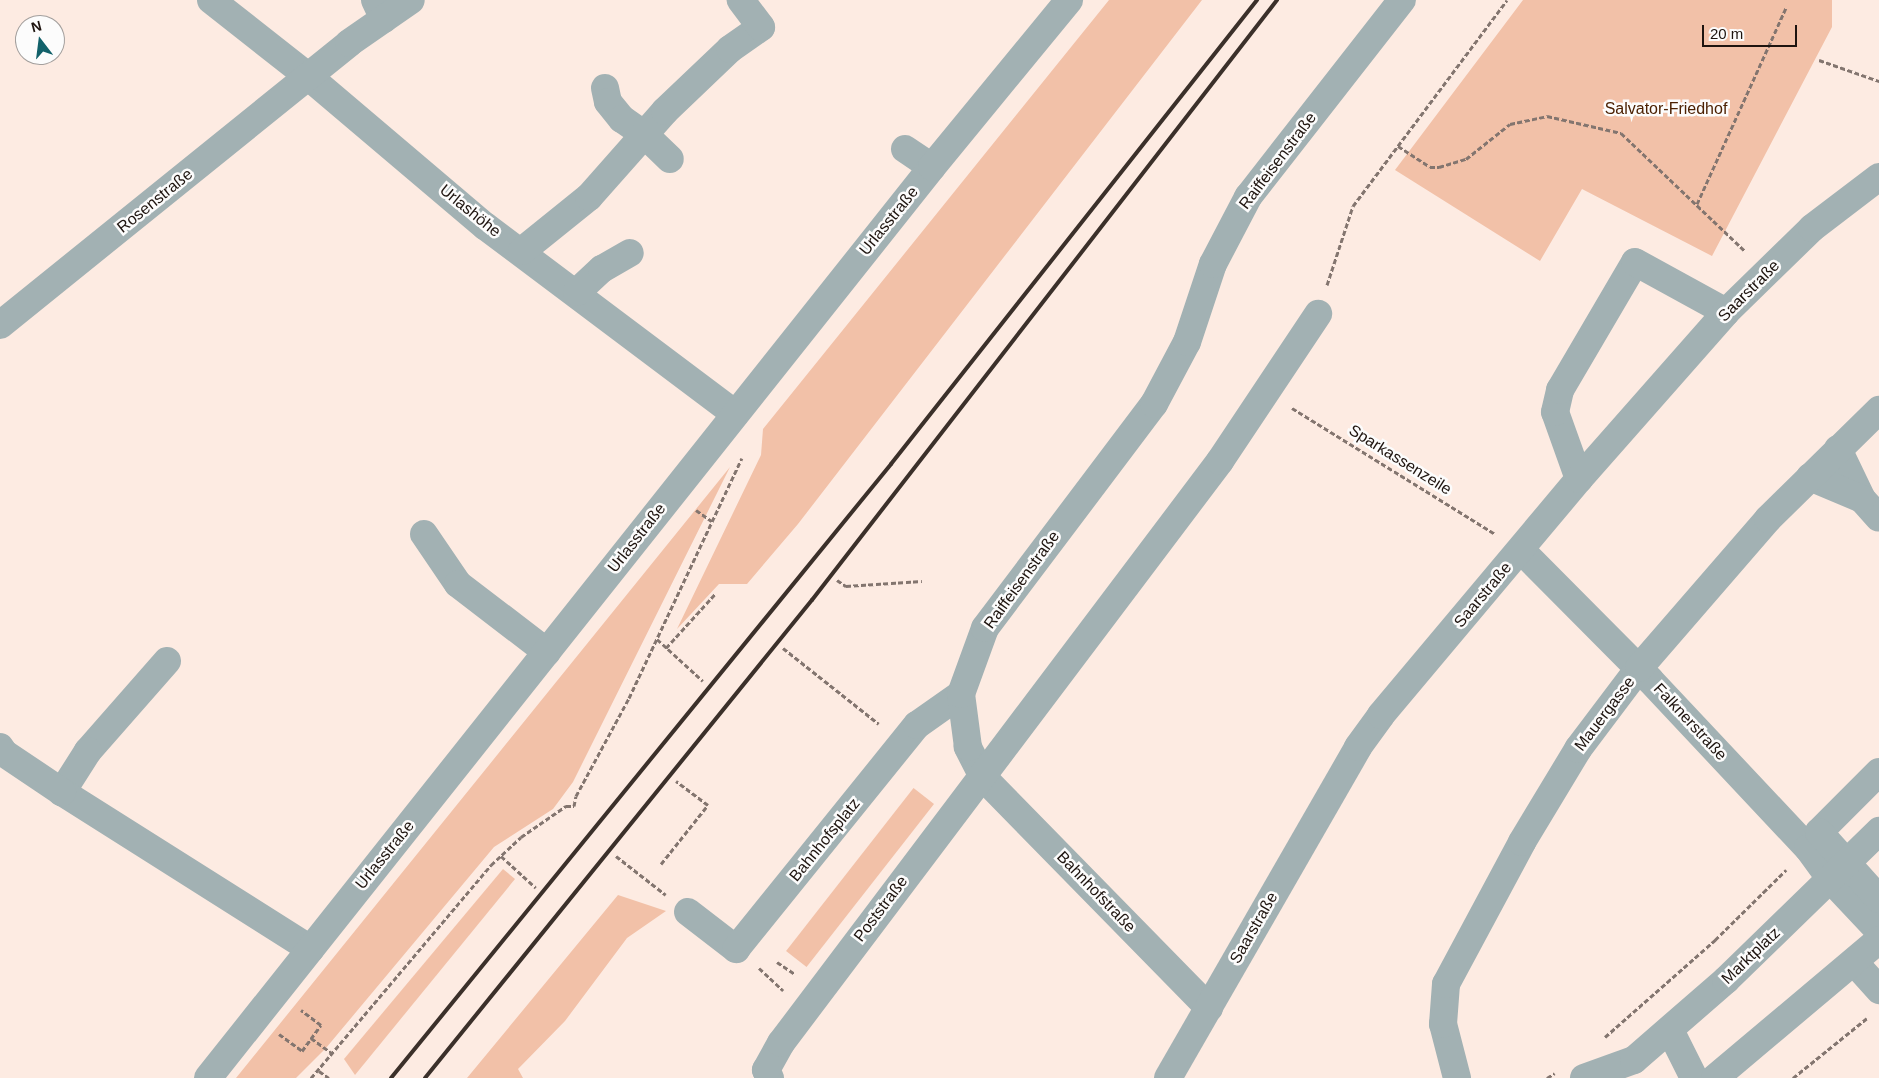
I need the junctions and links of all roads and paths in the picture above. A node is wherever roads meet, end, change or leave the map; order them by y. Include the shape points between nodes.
1 (211, 0) edge
2 (411, 0) edge
3 (741, 0) edge
4 (1069, 0) edge
5 (1402, 0) edge
6 (1507, 0) edge
7 (1786, 8) dead end
8 (379, 10) edge
9 (1819, 60) dead end
10 (309, 77) junction
11 (1879, 81) edge
12 (605, 88) dead end
13 (646, 136) junction
14 (1398, 146) junction
15 (905, 149) dead end
16 (670, 159) dead end
17 (932, 167) junction
18 (1879, 177) edge
19 (1697, 204) junction
20 (1725, 231) dead end
21 (522, 251) junction
22 (630, 253) dead end
23 (577, 292) junction
24 (1726, 312) junction
25 (1318, 314) joint
26 (0, 325) edge
27 (1266, 392) junction
28 (1879, 410) edge
29 (735, 414) junction
30 (1838, 449) junction
31 (1810, 477) junction
32 (1579, 479) junction
33 (1870, 508) edge
34 (424, 534) dead end
35 (1521, 550) junction
36 (837, 580) dead end
37 (922, 581) dead end
38 (715, 594) dead end
39 (657, 639) junction
40 (666, 648) junction
41 (783, 648) dead end
42 (547, 652) junction
43 (167, 662) dead end
44 (1639, 668) junction
45 (703, 681) dead end
46 (961, 694) junction
47 (903, 743) junction
48 (0, 747) edge
49 (1879, 772) edge
50 (983, 777) junction
51 (676, 781) dead end
52 (62, 792) junction
53 (1879, 832) edge
54 (1808, 848) junction
55 (501, 856) junction
56 (616, 856) dead end
57 (661, 864) dead end
58 (1839, 872) junction
59 (536, 888) dead end
60 (1879, 899) edge
61 (688, 912) joint
62 (1879, 932) edge
63 (1879, 940) edge
64 (310, 949) junction
65 (1854, 962) junction
66 (764, 972) dead end
67 (784, 988) dead end
68 (1875, 1002) edge
69 (1209, 1008) junction
70 (300, 1010) dead end
71 (1670, 1030) junction
72 (280, 1035) dead end
73 (312, 1038) junction
74 (1602, 1039) dead end
75 (333, 1054) junction
76 (319, 1070) junction
77 (1572, 1074) edge
78 (208, 1078) edge
79 (311, 1078) edge
80 (329, 1078) edge
81 (770, 1078) edge
82 (1168, 1078) edge
83 (1457, 1078) edge
84 (1548, 1078) edge
85 (1694, 1078) edge
86 (1715, 1078) edge
87 (1793, 1078) edge

1 - 10 street, Urlashöhe
2 - 8 street, Rosenstraße
3 - 13 street via 761,27 730,49 665,111
4 - 17 street, Urlasstraße
5 - 46 street, Raiffeisenstraße via 1248,198 1213,264 1187,342 1154,404 985,628
6 - 14 path
7 - 19 path
8 - 10 street, Rosenstraße via 349,43
9 - 11 path
10 - 21 street, Urlashöhe via 485,226
10 - 26 street, Rosenstraße
12 - 13 street via 608,102 622,119
13 - 16 street
13 - 21 street via 589,197
14 - 19 path via 1430,167 1439,167 1466,158 1510,124 1546,116 1621,133
14 - 25 path via 1353,206
15 - 17 street
17 - 29 street, Urlasstraße
18 - 24 street, Saarstraße via 1812,228
19 - 20 path
21 - 23 street, Urlashöhe
22 - 23 street via 602,268
23 - 29 street, Urlashöhe
24 - 32 street, Saarstraße
24 - 32 street via 1635,262 1558,398 1555,412
25 - 27 street
27 - 35 path, Sparkassenzeile
27 - 50 street via 1220,461
28 - 30 street, Mauergasse
29 - 39 path via 747,447
29 - 42 street, Urlasstraße
30 - 31 street, Mauergasse
30 - 33 street
31 - 33 street
31 - 44 street, Mauergasse via 1768,519
32 - 35 street, Saarstraße
34 - 42 street via 458,584
35 - 44 street, Falknerstraße
35 - 69 street, Saarstraße via 1358,747
36 - 37 path via 846,586
38 - 40 path
39 - 40 path
39 - 55 path via 576,796 574,806 566,806 521,837
40 - 45 path
41 - 47 path
42 - 64 street, Urlasstraße
43 - 52 street via 88,751
44 - 54 street, Falknerstraße
44 - 83 street, Mauergasse via 1578,749 1522,842 1446,984 1443,1024
46 - 47 street, Bahnhofsplatz via 918,725
46 - 50 street, Raiffeisenstraße via 968,747
47 - 61 street, Bahnhofsplatz via 736,949
48 - 52 street via 4,753
49 - 58 street via 1819,832
50 - 69 street, Bahnhofstraße
50 - 81 street, Poststraße via 781,1044 766,1070
51 - 57 path via 708,805
52 - 64 street
53 - 58 street, Marktplatz
54 - 58 street, Falknerstraße
54 - 74 path via 1715,940
55 - 59 path
55 - 75 path
56 - 61 path
58 - 60 street
58 - 62 street
58 - 71 street, Marktplatz
63 - 65 street
64 - 78 street, Urlasstraße
65 - 68 street
65 - 86 street
66 - 67 path
68 - 87 path
69 - 82 street, Saarstraße
70 - 73 path via 321,1026
71 - 77 street, Marktplatz via 1634,1060
71 - 85 street
72 - 73 path via 302,1052
73 - 75 path
75 - 76 path
76 - 79 path
76 - 80 path
77 - 84 path

